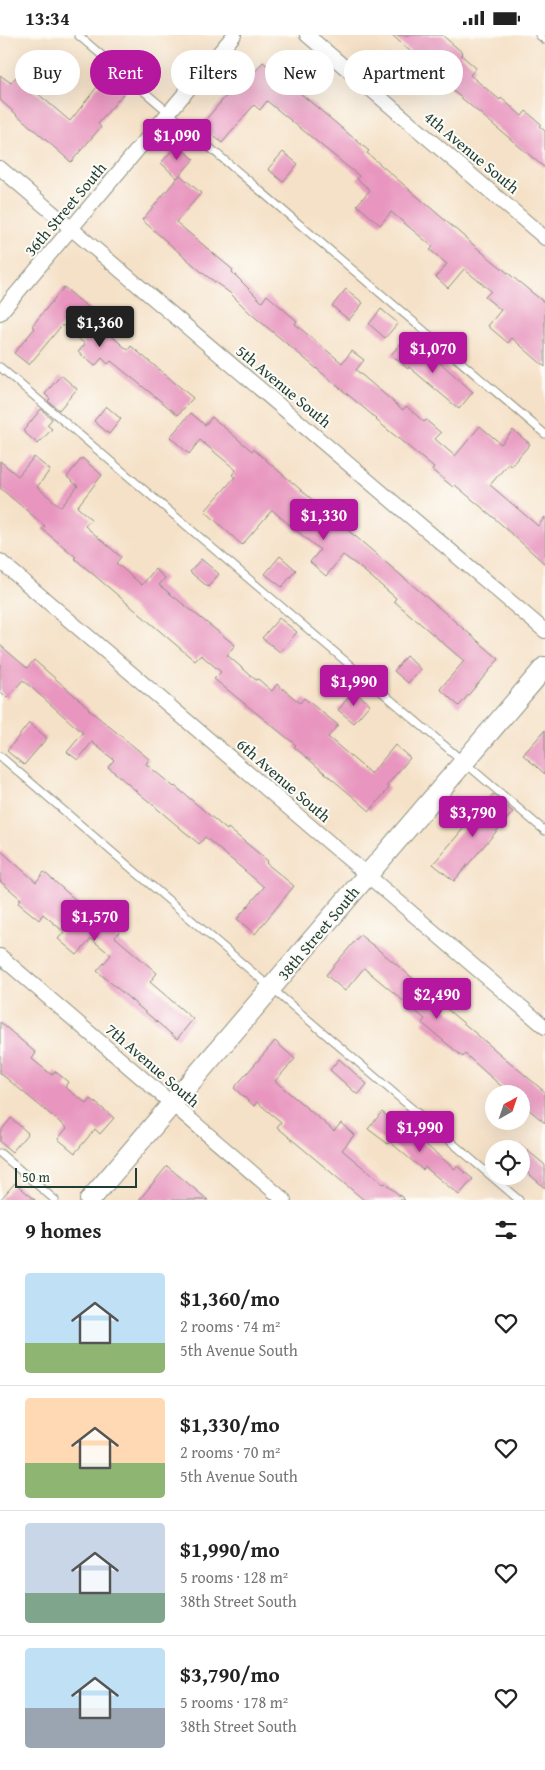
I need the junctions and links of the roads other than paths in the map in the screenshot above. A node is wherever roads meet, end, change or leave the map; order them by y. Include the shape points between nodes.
1 (78, 35) edge
2 (234, 35) edge
3 (307, 35) edge
4 (539, 35) edge
5 (545, 40) edge
6 (168, 113) junction
7 (0, 167) edge
8 (71, 229) junction
9 (545, 238) edge
10 (0, 313) edge
11 (0, 367) edge
12 (545, 434) edge
13 (0, 561) edge
14 (545, 631) edge
15 (545, 667) edge
16 (0, 756) edge
17 (464, 761) junction
18 (545, 831) edge
19 (367, 875) junction
20 (0, 957) edge
21 (271, 988) junction
22 (545, 1027) edge
23 (172, 1105) junction
24 (0, 1153) edge
25 (55, 1200) edge
26 (90, 1200) edge
27 (284, 1200) edge
28 (519, 1200) edge

1 - 6 lane
2 - 6 street, 36th Street South
3 - 9 street, 4th Avenue South
4 - 5 lane
6 - 8 street, 36th Street South
6 - 12 lane
7 - 8 street, 5th Avenue South
8 - 10 street, 36th Street South
8 - 14 street, 5th Avenue South
11 - 17 lane
13 - 19 street, 6th Avenue South
15 - 17 main road, 38th Street South
16 - 21 lane
17 - 18 lane
17 - 19 main road, 38th Street South
19 - 21 main road, 38th Street South
19 - 22 street, 6th Avenue South
20 - 23 street, 7th Avenue South
21 - 23 main road, 38th Street South
21 - 28 lane
23 - 26 main road, 38th Street South
23 - 27 street, 7th Avenue South
24 - 25 lane

